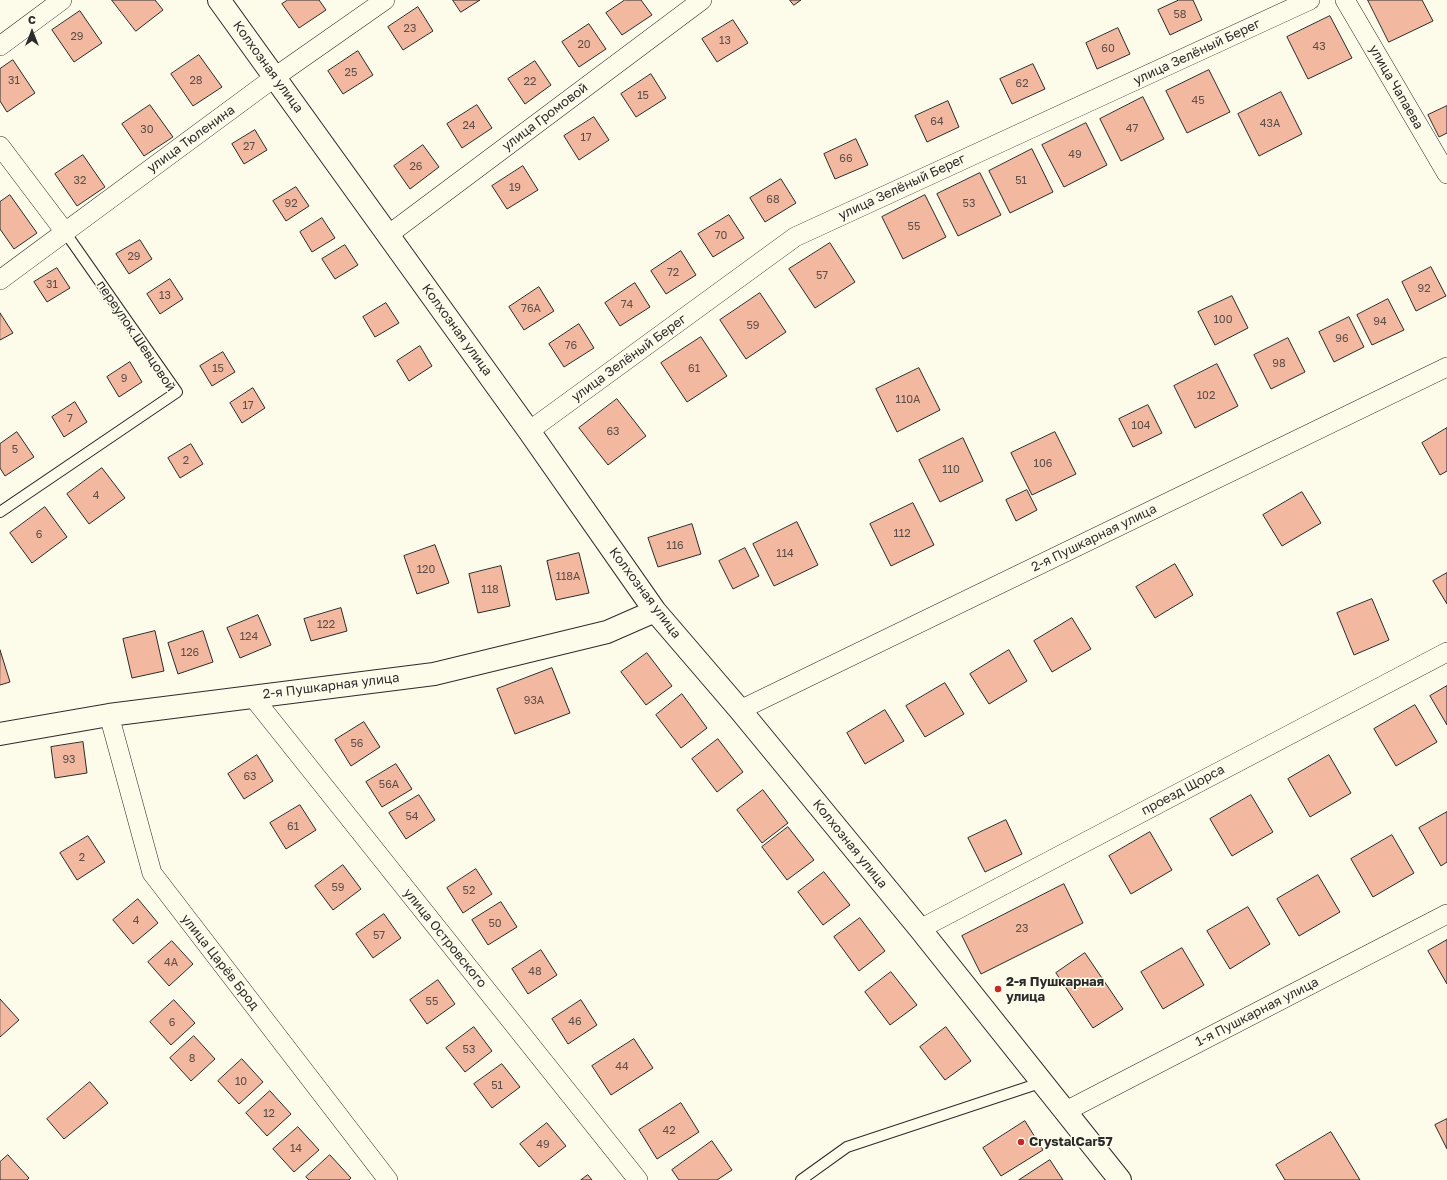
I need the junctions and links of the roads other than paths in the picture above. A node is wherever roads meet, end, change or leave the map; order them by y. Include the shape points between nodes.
1 (62, 0) edge
2 (219, 0) edge
3 (385, 0) edge
4 (702, 0) edge
5 (1310, 0) edge
6 (1345, 0) edge
7 (0, 46) edge
8 (275, 77) junction
9 (0, 146) edge
10 (1447, 174) edge
11 (65, 232) junction
12 (388, 235) junction
13 (0, 280) edge
14 (1447, 367) edge
15 (529, 431) junction
16 (0, 512) edge
17 (655, 611) junction
18 (1447, 652) edge
19 (252, 696) junction
20 (740, 710) junction
21 (109, 715) junction
22 (0, 734) edge
23 (1447, 914) edge
24 (920, 929) junction
25 (1043, 1082) junction
26 (1066, 1111) junction
27 (388, 1180) edge
28 (638, 1180) edge
29 (801, 1180) edge
30 (1120, 1180) edge

1 - 7 street
2 - 8 main road, Колхозная улица
3 - 8 street, улица Тюленина
4 - 12 street, улица Громовой
5 - 15 street, улица Зелёный Берег via 795,237
6 - 10 street, улица Чапаева
8 - 11 street, улица Тюленина
8 - 12 main road, Колхозная улица
9 - 11 street, переулок Шевцовой
11 - 13 street, улица Тюленина
11 - 16 lane, переулок Шевцовой via 177,392
12 - 15 main road, Колхозная улица
14 - 20 street, 2-я Пушкарная улица
15 - 17 main road, Колхозная улица
17 - 19 main road, 2-я Пушкарная улица via 608,632 434,674
17 - 20 main road, Колхозная улица
18 - 24 street, проезд Щорса
19 - 21 main road, 2-я Пушкарная улица
19 - 28 street, улица Островского
20 - 24 main road, Колхозная улица
21 - 22 main road, 2-я Пушкарная улица
21 - 27 street, улица Царёв Брод via 152,874
23 - 26 street, 1-я Пушкарная улица
24 - 25 main road, Колхозная улица
25 - 26 main road, Колхозная улица
25 - 29 lane via 847,1147
26 - 30 main road, Колхозная улица

